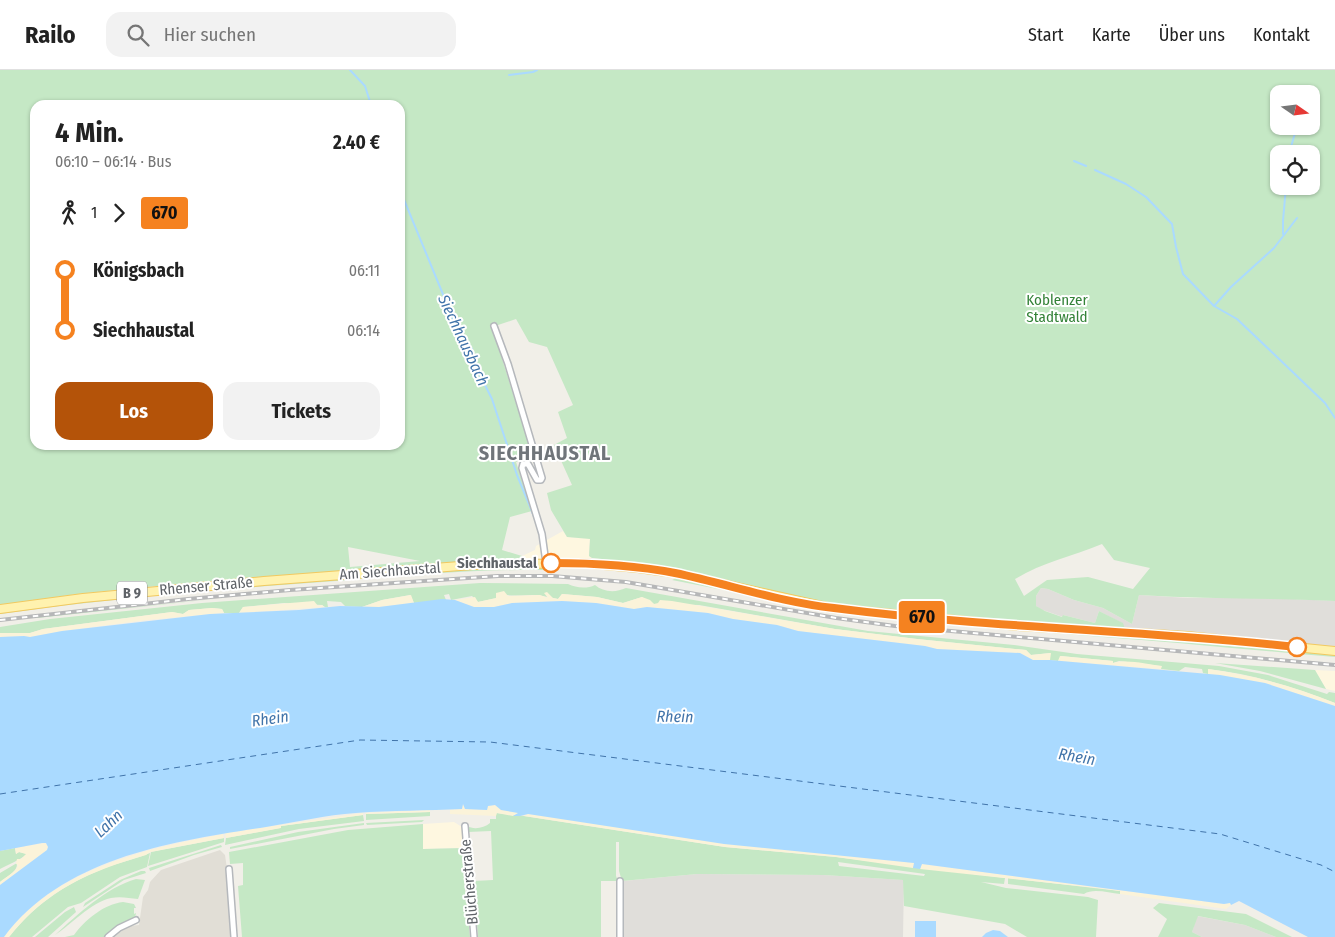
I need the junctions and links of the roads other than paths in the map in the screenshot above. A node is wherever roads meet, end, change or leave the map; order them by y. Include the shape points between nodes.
1 (494, 326) dead end
2 (546, 563) junction
3 (264, 581) joint
4 (0, 609) edge
5 (1335, 651) edge
6 (465, 826) dead end
7 (229, 869) dead end
8 (620, 882) dead end
9 (136, 920) dead end
10 (108, 937) edge
11 (234, 937) edge
12 (474, 937) edge
13 (620, 937) edge

1 - 2 street via 542,478 537,480 528,464 523,464 542,534
2 - 3 main road, Am Siechhaustal / B 9
2 - 5 main road, Am Siechhaustal / B 9 via 601,564 674,573 807,604 876,613 1187,636
3 - 4 main road, Rhenser Straße / B 9
6 - 12 street, Blücherstraße
7 - 11 street
8 - 13 street
9 - 10 street

